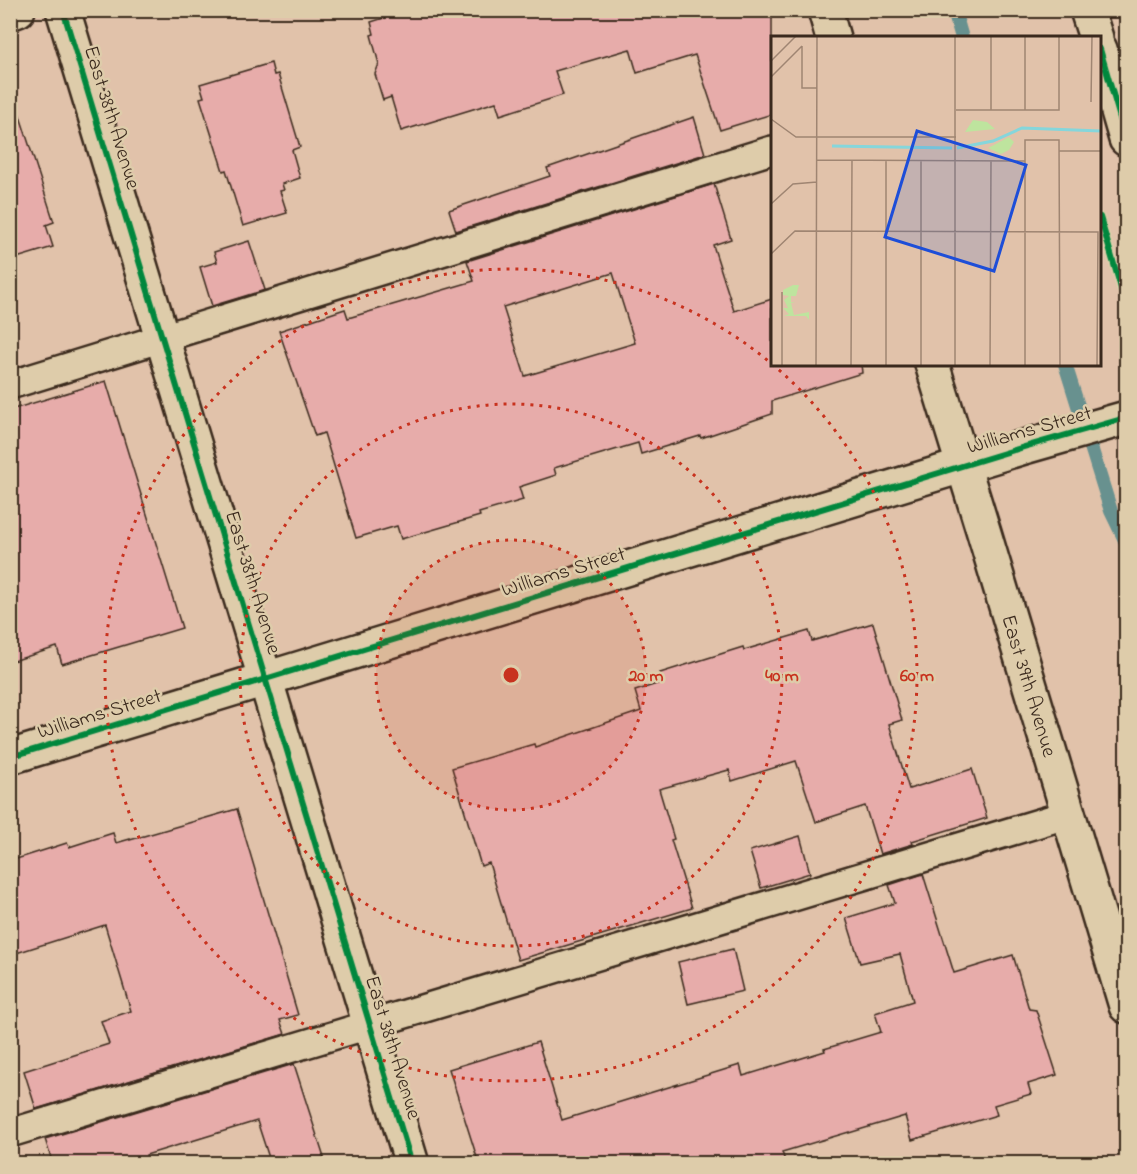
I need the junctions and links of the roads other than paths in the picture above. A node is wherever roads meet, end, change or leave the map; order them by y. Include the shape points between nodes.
1 (18, 10) edge
2 (63, 10) edge
3 (825, 10) edge
4 (1088, 10) edge
5 (10, 13) edge
6 (832, 36) edge
7 (1095, 36) edge
8 (1101, 52) edge
9 (1126, 140) edge
10 (771, 150) edge
11 (163, 339) junction
12 (933, 366) edge
13 (10, 385) edge
14 (1126, 418) edge
15 (963, 466) junction
16 (267, 679) junction
17 (10, 757) edge
18 (1069, 814) junction
19 (1126, 1006) edge
20 (370, 1024) junction
21 (10, 1133) edge
22 (412, 1164) edge

1 - 5 street
2 - 11 street, East 38th Avenue
3 - 6 street
4 - 7 street
8 - 9 street
10 - 11 lane
11 - 13 lane
11 - 16 street, East 38th Avenue
12 - 15 street, East 39th Avenue
14 - 15 street, Williams Street
15 - 16 street, Williams Street
15 - 18 street, East 39th Avenue
16 - 17 street, Williams Street
16 - 20 street, East 38th Avenue
18 - 19 street, East 39th Avenue
18 - 20 lane
20 - 21 lane
20 - 22 street, East 38th Avenue

